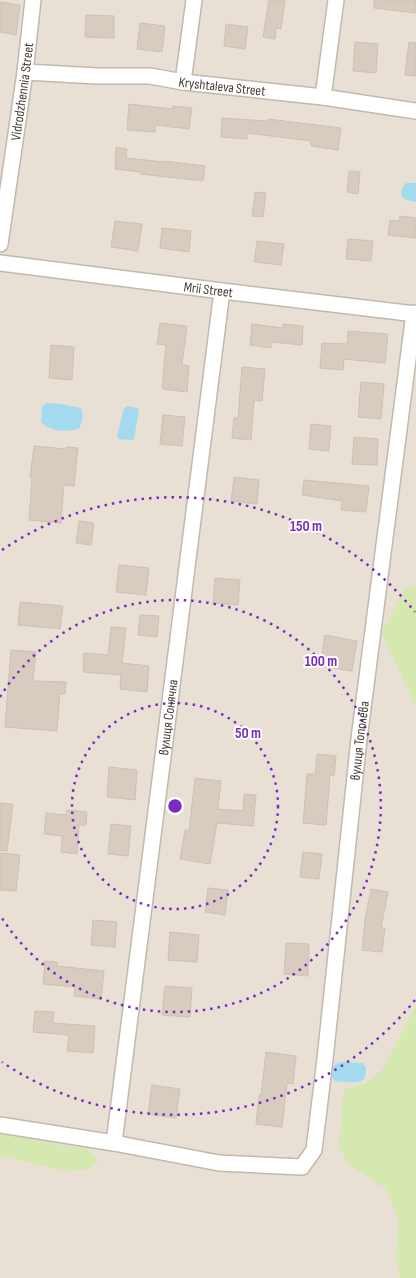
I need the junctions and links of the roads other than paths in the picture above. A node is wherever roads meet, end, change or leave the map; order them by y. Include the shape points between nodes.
1 (33, 0) edge
2 (194, 0) edge
3 (336, 0) edge
4 (25, 72) junction
5 (183, 82) junction
6 (323, 97) junction
7 (416, 111) edge
8 (2, 221) edge
9 (0, 244) edge
10 (0, 263) edge
11 (222, 291) junction
12 (415, 313) edge
13 (0, 1125) edge
14 (114, 1143) junction

1 - 4 street, Vidrodzhennia Street
2 - 5 street
3 - 6 street
4 - 5 street, Kryshtaleva Street via 150,76
4 - 8 street, Vidrodzhennia Street
5 - 6 street, Kryshtaleva Street
6 - 7 street, Kryshtaleva Street
8 - 9 street, Vidrodzhennia Street
10 - 11 street, Mrii Street
11 - 12 street, Mrii Street
11 - 14 street, вулиця Сонячна
12 - 14 street, вулиця Тополева via 359,740 314,1150 302,1167 219,1164
13 - 14 street

